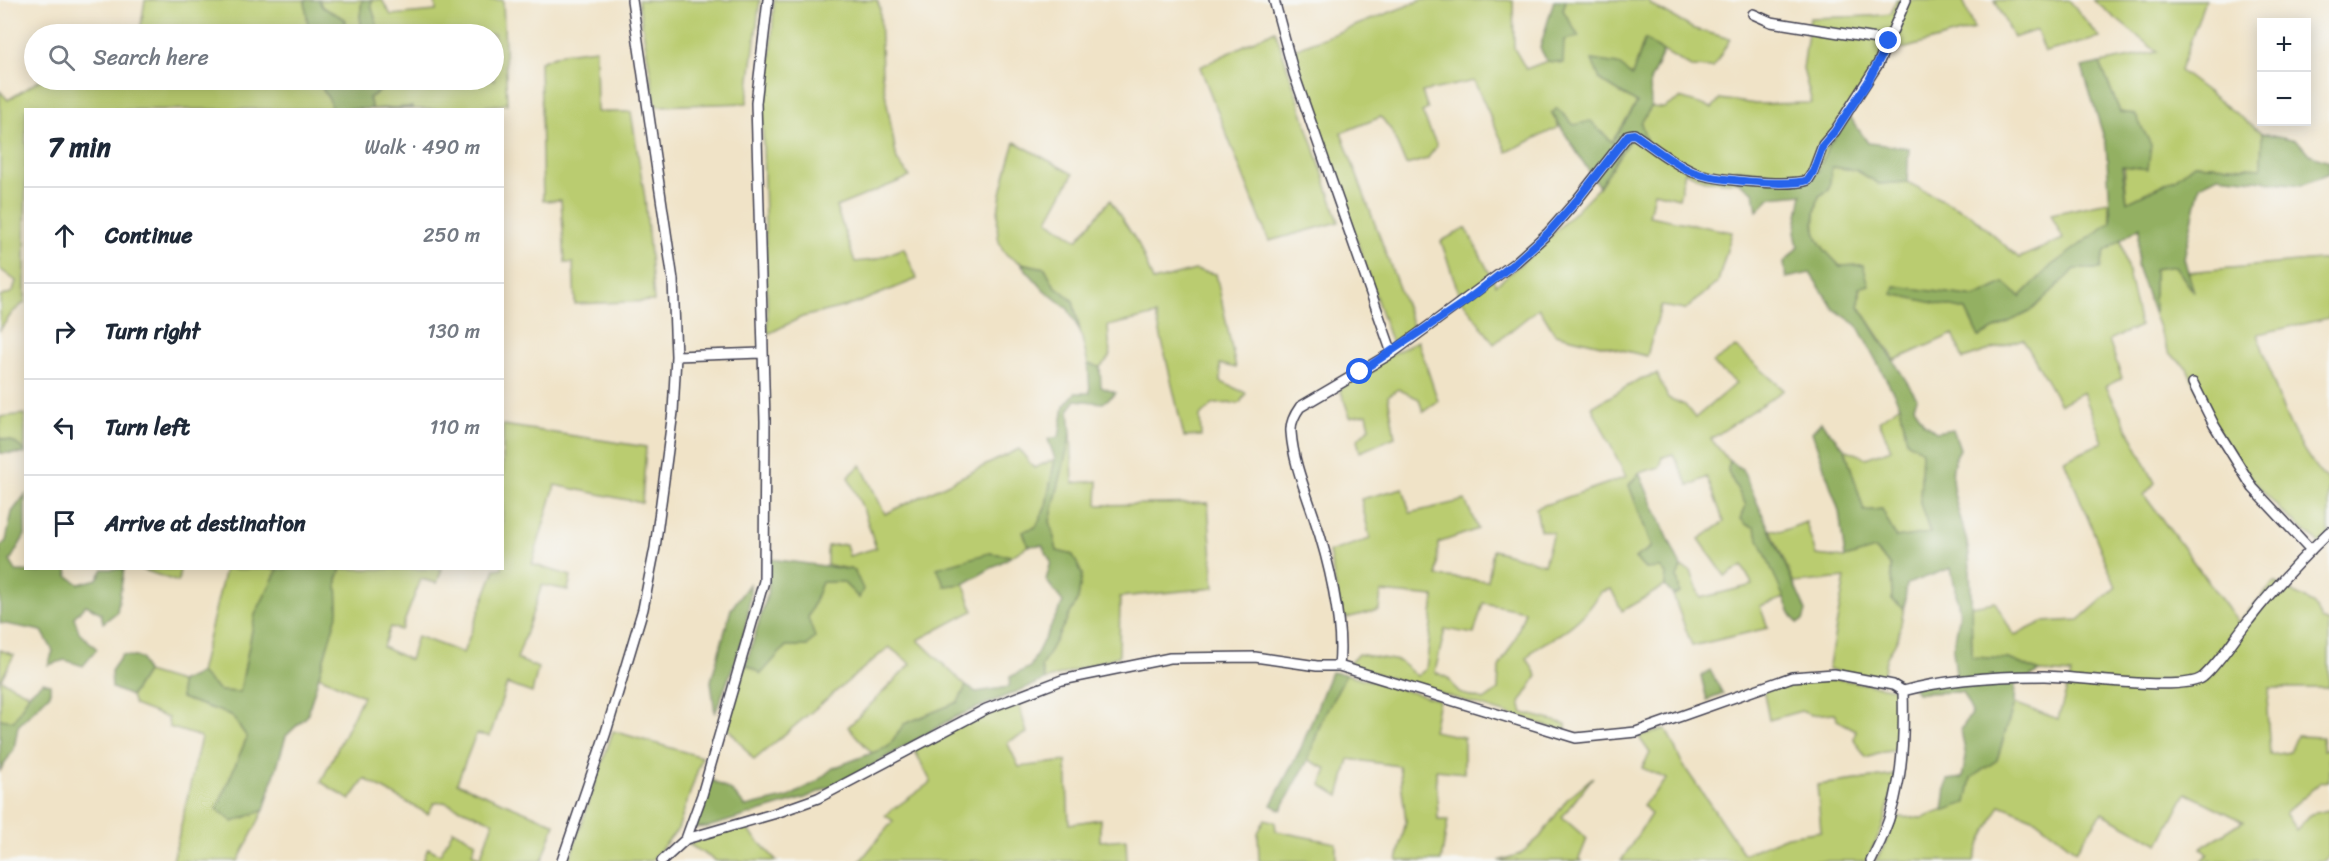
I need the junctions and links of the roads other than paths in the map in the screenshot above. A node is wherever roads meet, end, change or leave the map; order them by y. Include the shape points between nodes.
1 (632, 0) edge
2 (768, 0) edge
3 (1274, 0) edge
4 (1906, 0) edge
5 (1753, 14) dead end
6 (1889, 41) junction
7 (762, 353) junction
8 (1392, 353) junction
9 (676, 356) junction
10 (2193, 383) dead end
11 (2329, 532) edge
12 (2311, 550) junction
13 (1339, 666) junction
14 (1903, 691) junction
15 (686, 839) junction
16 (562, 861) edge
17 (662, 861) edge
18 (1871, 861) edge

1 - 9 street via 672,269
2 - 7 street via 756,103
3 - 8 street via 1294,74
4 - 6 street
5 - 6 street via 1771,22
6 - 8 street via 1868,82 1823,145 1808,180 1785,184 1708,176 1683,167 1634,134 1628,135 1548,233 1466,301
7 - 9 street
7 - 15 street via 764,581 713,764
8 - 13 street via 1300,407 1291,430 1331,579 1340,638
9 - 16 street via 665,481 643,609
10 - 12 street via 2253,488
11 - 12 street
12 - 14 street via 2254,612 2202,678 2115,683 2016,677 1925,685
13 - 14 street via 1576,738 1636,732 1792,678 1834,674 1893,685
13 - 15 street via 1256,657 1170,658 1062,680 986,709 818,798
14 - 18 street via 1902,774 1888,826
15 - 17 street

